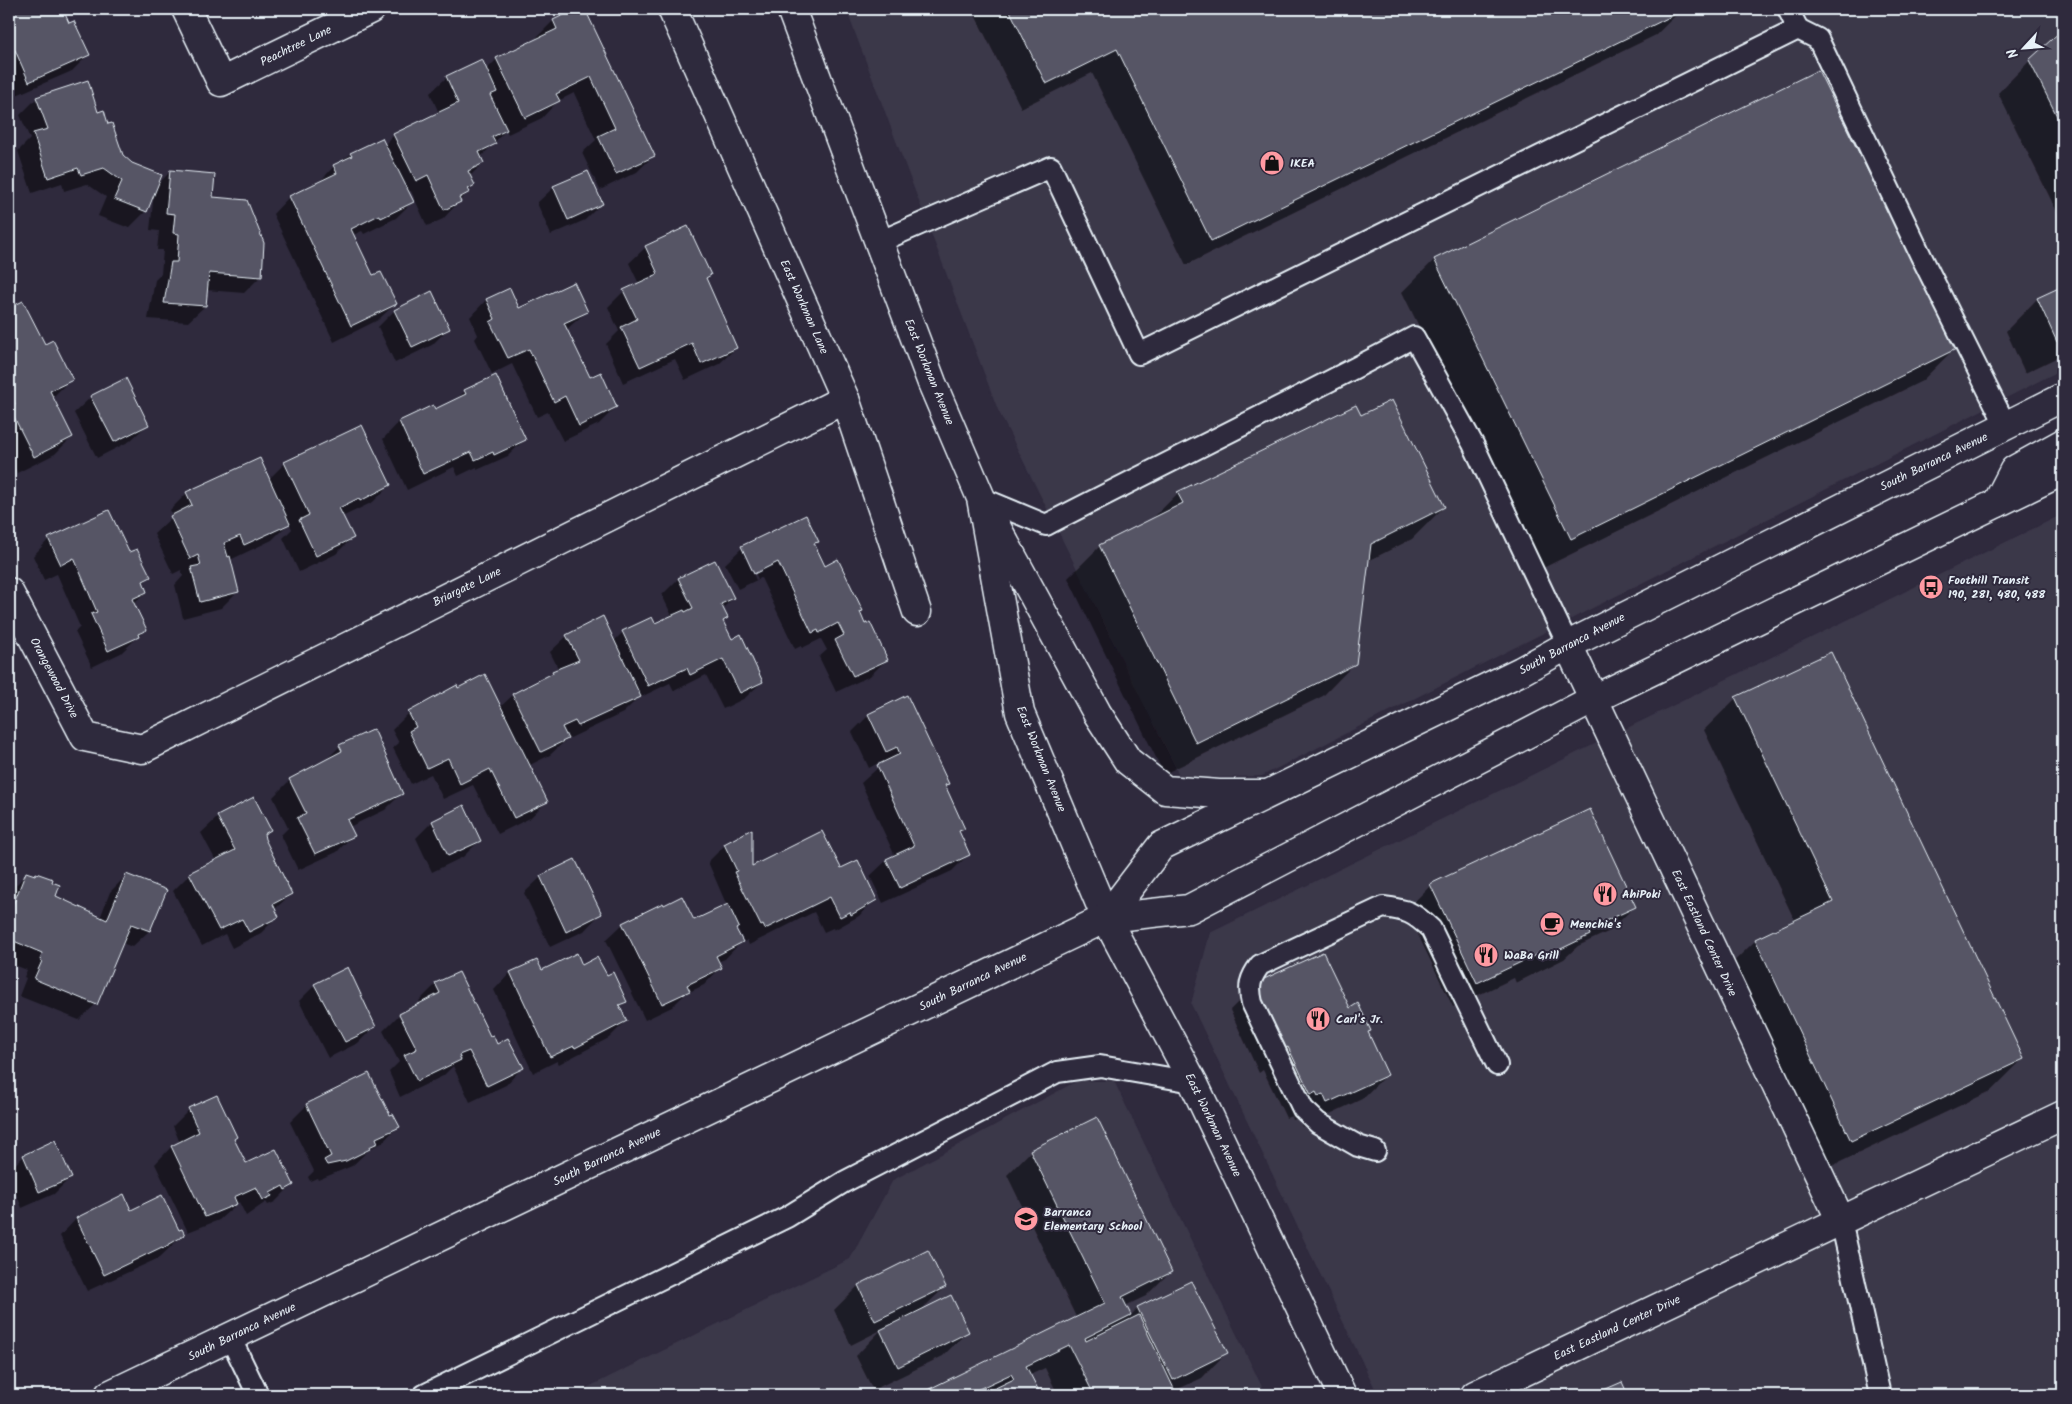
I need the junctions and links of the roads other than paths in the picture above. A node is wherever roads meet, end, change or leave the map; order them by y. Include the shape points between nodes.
1 (186, 9) edge
2 (371, 9) edge
3 (672, 9) edge
4 (791, 9) edge
5 (1788, 9) edge
6 (1798, 29) junction
7 (879, 242) junction
8 (2063, 397) edge
9 (845, 399) junction
10 (2006, 426) junction
11 (2063, 443) edge
12 (2063, 471) edge
13 (981, 498) junction
14 (1996, 503) junction
15 (9, 592) edge
16 (918, 612) dead end
17 (1568, 645) junction
18 (1594, 699) junction
19 (85, 737) joint
20 (1271, 794) junction
21 (1106, 918) junction
22 (1496, 1065) dead end
23 (1193, 1082) junction
24 (2063, 1115) edge
25 (1375, 1151) dead end
26 (1841, 1221) junction
27 (230, 1337) junction
28 (109, 1395) edge
29 (258, 1395) edge
30 (424, 1395) edge
31 (1342, 1395) edge
32 (1475, 1395) edge
33 (1880, 1395) edge

1 - 2 street, Peachtree Lane via 221,82
3 - 9 street, East Workman Lane
4 - 7 street, East Workman Avenue
5 - 6 lane
6 - 7 lane via 1139,354 1050,167
6 - 10 lane via 1818,39
7 - 13 street, East Workman Avenue via 932,383
8 - 10 street, South Barranca Avenue
9 - 16 street, East Workman Lane
9 - 19 street, Briargate Lane via 142,749
10 - 17 street, South Barranca Avenue
11 - 14 street via 2014,470
12 - 14 street, South Barranca Avenue
13 - 17 lane via 1046,525 1414,337 1473,444
13 - 20 street via 1097,713 1128,761 1165,790
13 - 21 street, East Workman Avenue via 1020,713
14 - 18 street, South Barranca Avenue
15 - 19 street, Orangewood Drive
17 - 18 street, East Eastland Center Drive
17 - 20 street, South Barranca Avenue via 1521,672
18 - 21 street, South Barranca Avenue via 1190,909
18 - 26 street, East Eastland Center Drive
20 - 21 street, South Barranca Avenue via 1161,846
21 - 23 street, East Workman Avenue
21 - 27 street, South Barranca Avenue
22 - 25 lane via 1431,929 1405,910 1383,907 1260,965 1248,988 1252,1003 1303,1110 1326,1128 1358,1146
23 - 30 lane via 1100,1066 1057,1072 844,1182 787,1217
23 - 31 street, East Workman Avenue
24 - 26 street, East Eastland Center Drive
26 - 32 street, East Eastland Center Drive
26 - 33 lane
27 - 28 street, South Barranca Avenue
27 - 29 lane

